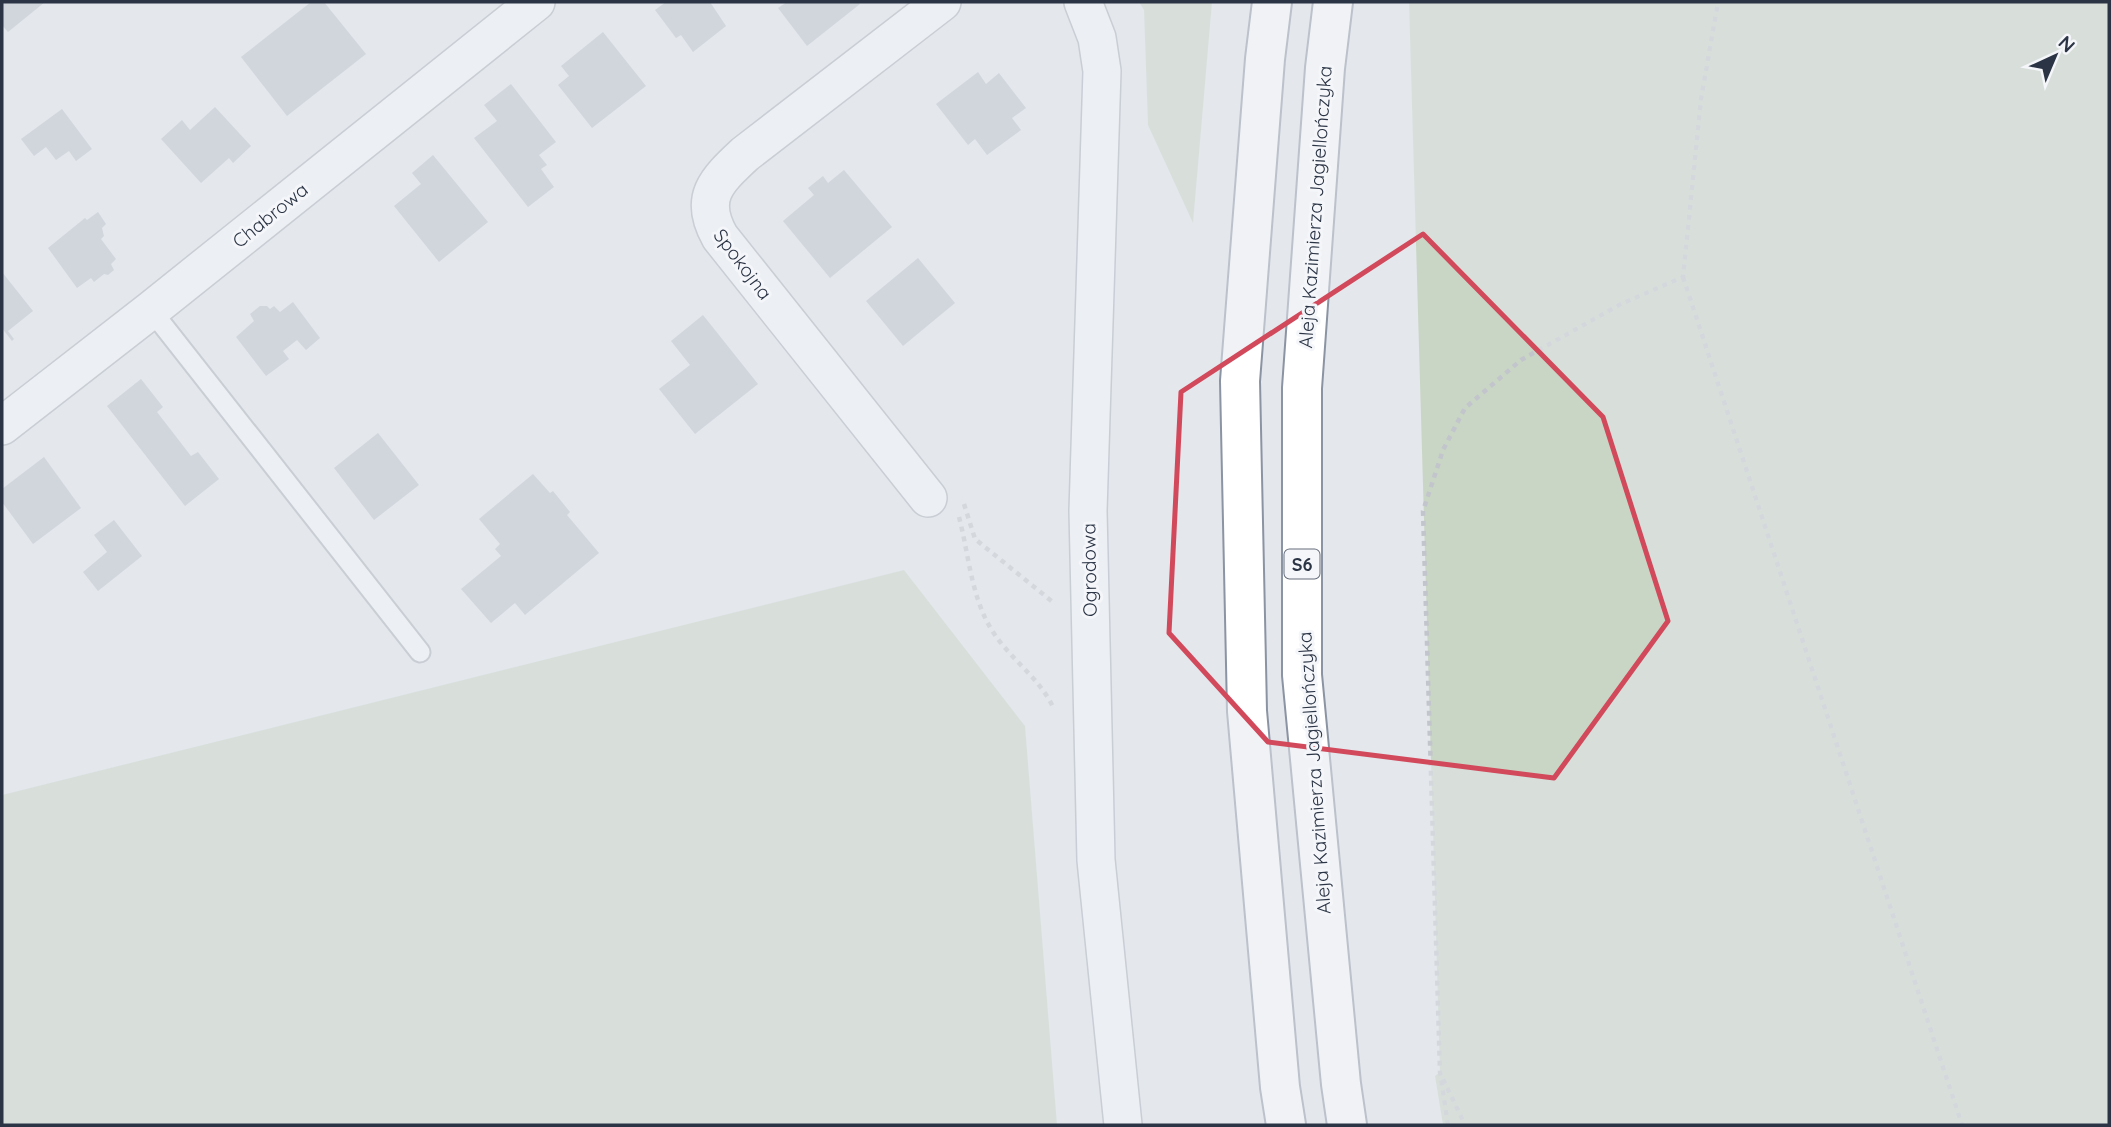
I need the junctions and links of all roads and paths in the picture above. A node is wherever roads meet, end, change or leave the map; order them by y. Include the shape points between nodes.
1 (536, 2) edge
2 (942, 2) edge
3 (1272, 2) edge
4 (1333, 2) edge
5 (1718, 2) edge
6 (1086, 8) edge
7 (1683, 277) junction
8 (151, 310) junction
9 (2, 426) edge
10 (964, 502) dead end
11 (942, 504) joint
12 (1052, 600) dead end
13 (420, 652) dead end
14 (1054, 709) dead end
15 (1440, 1072) junction
16 (1123, 1125) edge
17 (1286, 1125) edge
18 (1347, 1125) edge
19 (1448, 1125) edge
20 (1465, 1125) edge
21 (1962, 1125) edge

1 - 8 street, Chabrowa
2 - 11 street, Spokojna via 745,154 719,180 709,210 720,237
3 - 17 highway via 1240,381 1247,712
4 - 18 highway, Aleja Kazimierza Jagiellończyka / S6 via 1302,388 1302,675
5 - 7 path via 1701,99
6 - 16 street, Ogrodowa via 1102,71 1088,511 1096,860
7 - 15 path via 1621,304 1521,360 1465,408 1443,450 1423,511
7 - 21 path
8 - 9 street, Chabrowa
8 - 13 lane
10 - 12 path via 975,539
11 - 14 path via 983,612
15 - 19 path
15 - 20 path

